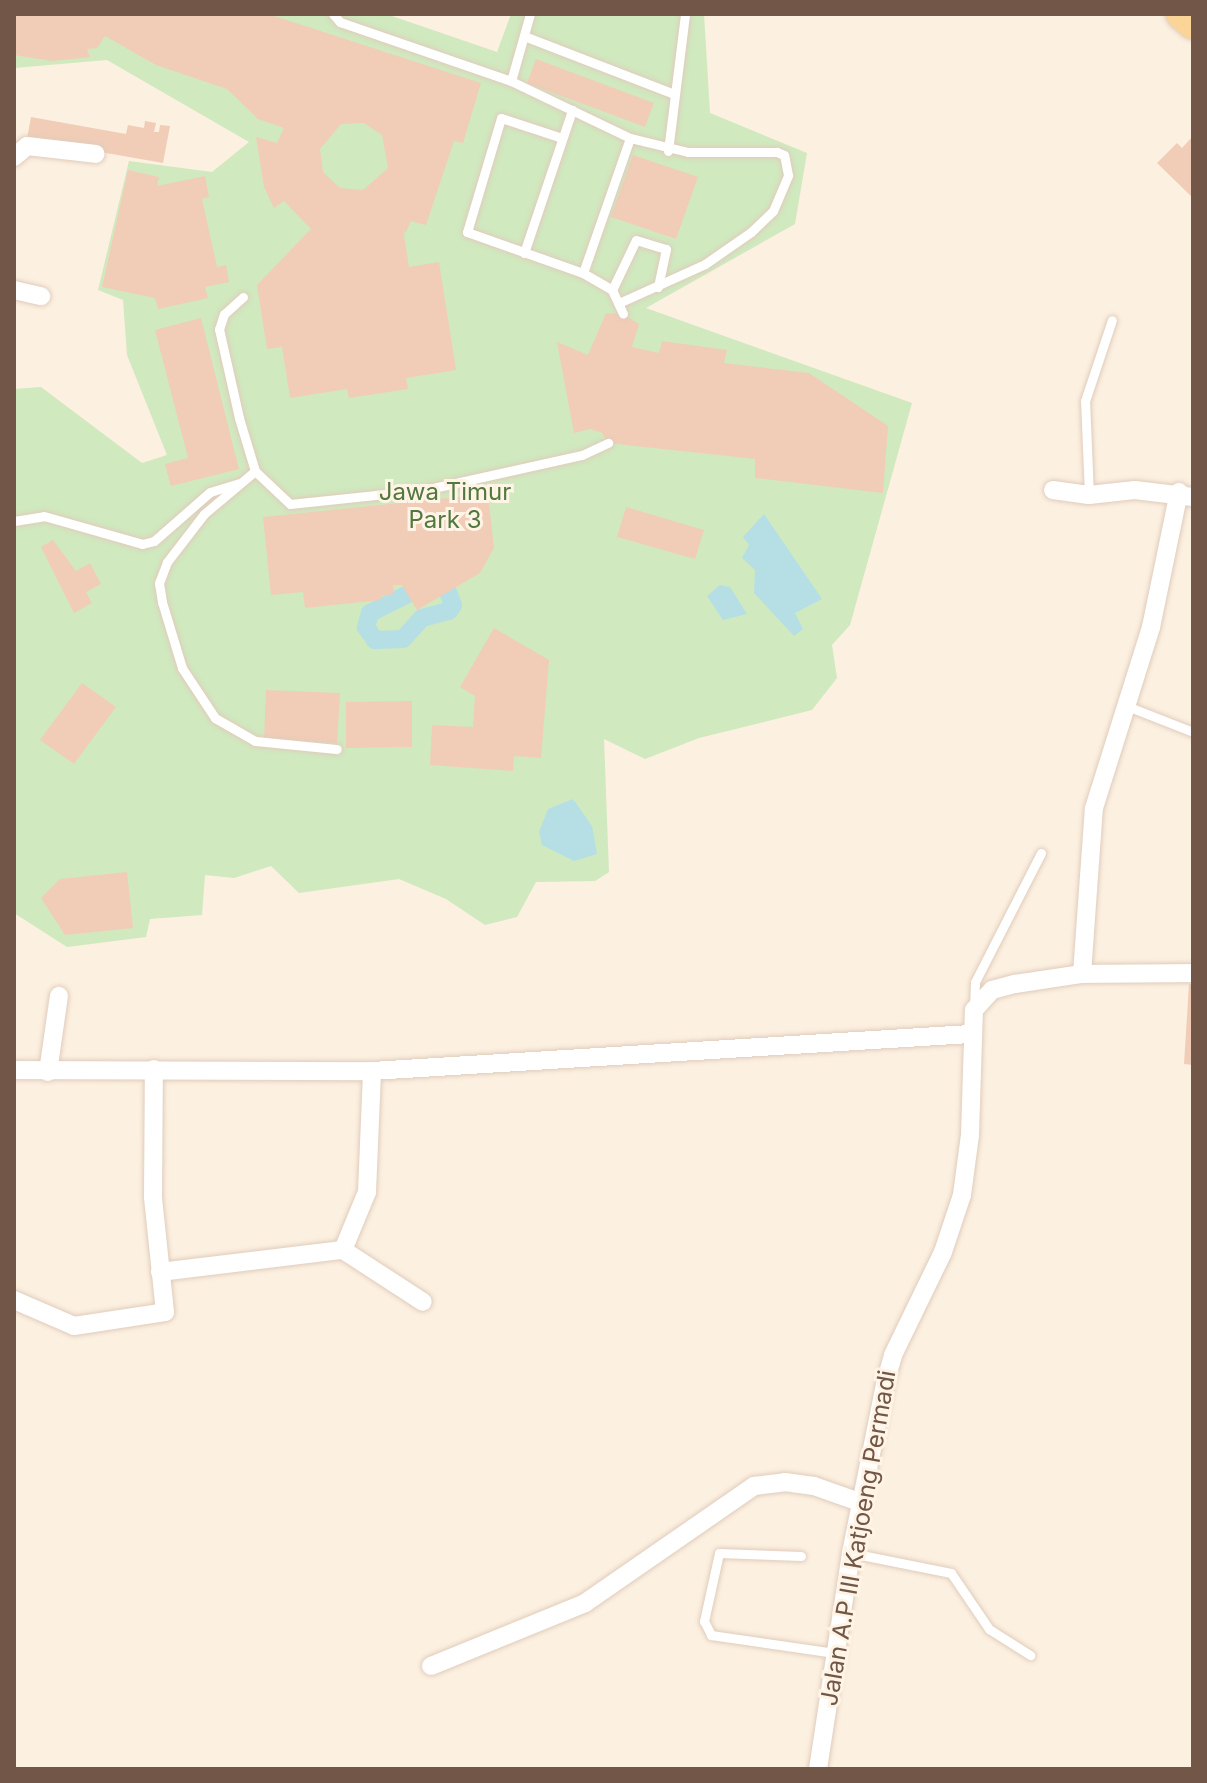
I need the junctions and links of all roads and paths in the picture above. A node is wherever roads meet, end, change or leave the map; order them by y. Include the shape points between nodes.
1 (333, 14) edge
2 (530, 14) edge
3 (685, 14) edge
4 (1181, 14) edge
5 (1193, 24) edge
6 (524, 36) junction
7 (511, 81) junction
8 (674, 94) junction
9 (572, 110) junction
10 (562, 138) junction
11 (630, 138) junction
12 (668, 151) junction
13 (96, 154) dead end
14 (14, 157) edge
15 (524, 253) junction
16 (583, 273) junction
17 (658, 287) junction
18 (14, 290) edge
19 (612, 290) junction
20 (41, 296) dead end
21 (243, 297) dead end
22 (621, 302) junction
23 (623, 314) dead end
24 (1112, 320) dead end
25 (608, 443) dead end
26 (255, 471) junction
27 (239, 483) junction
28 (1053, 490) dead end
29 (1089, 495) junction
30 (1186, 495) edge
31 (14, 521) edge
32 (1127, 706) junction
33 (1193, 732) edge
34 (337, 749) dead end
35 (1041, 853) dead end
36 (1193, 973) edge
37 (1082, 974) junction
38 (59, 996) dead end
39 (974, 1010) junction
40 (970, 1034) junction
41 (154, 1069) junction
42 (14, 1070) edge
43 (372, 1071) junction
44 (48, 1072) junction
45 (343, 1250) junction
46 (160, 1272) junction
47 (14, 1300) edge
48 (423, 1302) dead end
49 (862, 1503) junction
50 (851, 1553) junction
51 (801, 1556) dead end
52 (835, 1653) junction
53 (1030, 1655) dead end
54 (431, 1666) dead end
55 (818, 1769) edge

1 - 7 lane via 340,22
2 - 6 lane
3 - 8 lane
4 - 5 main road
6 - 7 lane
6 - 8 lane
7 - 9 lane
8 - 12 lane
9 - 10 lane
9 - 11 lane
10 - 15 lane
10 - 15 lane via 506,117 498,122 467,232
11 - 12 lane
11 - 16 lane
12 - 17 lane via 777,152 784,155 788,175 773,211 751,232 705,264
13 - 14 street via 27,146
15 - 16 lane
16 - 19 lane
17 - 19 lane via 666,249 636,240
17 - 22 lane
18 - 20 street
19 - 22 lane
21 - 26 lane via 224,314 219,329
22 - 23 lane
24 - 29 lane via 1085,401
25 - 26 lane via 582,455 424,490 300,506 290,504
26 - 27 lane
27 - 31 lane via 210,492 154,541 142,544 44,516
27 - 34 lane via 182,540 159,583 182,668 215,718 232,732 255,741
28 - 29 street
29 - 30 street
30 - 32 street
32 - 33 lane
32 - 37 street via 1094,808
35 - 39 lane via 975,982
36 - 37 street
37 - 39 street via 992,990
38 - 44 street
39 - 40 street, Jalan A.P III Katjoeng Permadi
40 - 43 street
40 - 49 street, Jalan A.P III Katjoeng Permadi via 970,1135 962,1195 943,1252 893,1355
41 - 43 street
41 - 44 street
41 - 46 street via 153,1197
42 - 44 street
43 - 45 street via 367,1192
45 - 46 street
45 - 48 street
46 - 47 street via 166,1309 156,1316 74,1326
49 - 50 street, Jalan A.P III Katjoeng Permadi
49 - 54 street via 814,1486 754,1486 585,1603
50 - 52 street, Jalan A.P III Katjoeng Permadi
50 - 53 lane via 951,1573 989,1629
51 - 52 lane via 719,1553 704,1621 711,1635
52 - 55 street, Jalan A.P III Katjoeng Permadi

